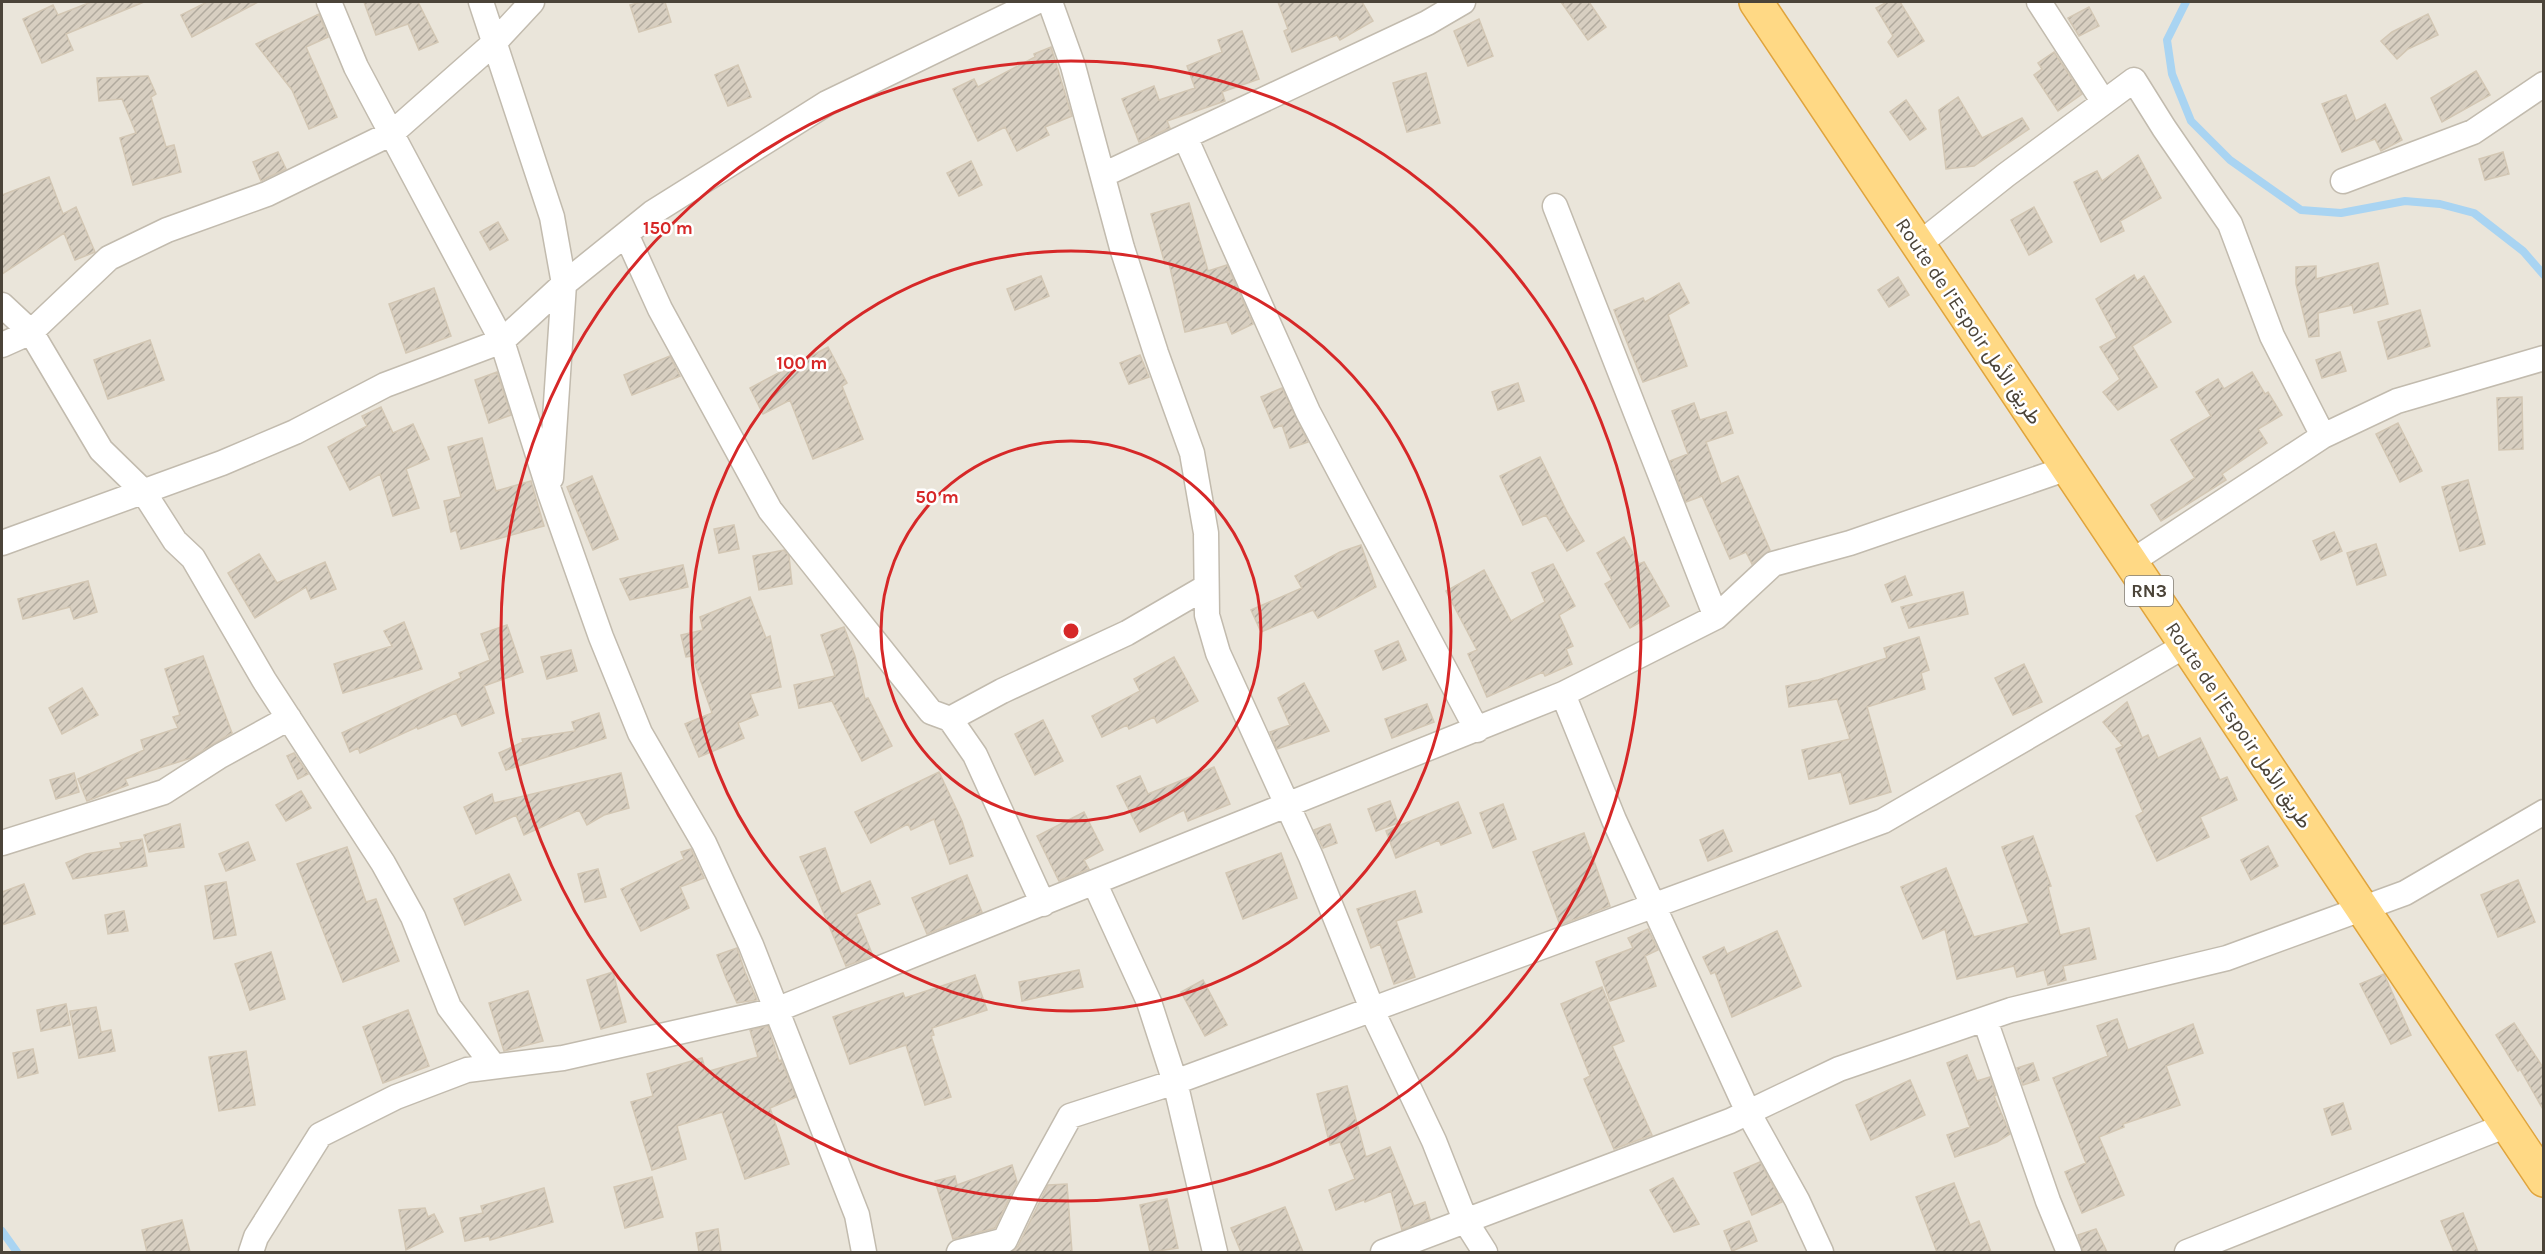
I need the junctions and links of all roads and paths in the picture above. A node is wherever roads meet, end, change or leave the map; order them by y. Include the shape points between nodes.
1 (329, 2) edge
2 (481, 2) edge
3 (532, 2) edge
4 (1035, 2) edge
5 (1050, 2) edge
6 (1463, 2) edge
7 (1756, 2) edge
8 (2039, 2) edge
9 (494, 43) junction
10 (2544, 84) edge
11 (2103, 101) junction
12 (392, 133) junction
13 (1185, 137) junction
14 (1103, 175) junction
15 (2343, 181) dead end
16 (1556, 206) dead end
17 (626, 234) junction
18 (1918, 245) junction
19 (564, 284) junction
20 (2, 305) edge
21 (31, 332) junction
22 (502, 341) junction
23 (2, 345) edge
24 (2544, 358) edge
25 (2323, 436) junction
26 (2068, 468) junction
27 (143, 491) junction
28 (550, 493) junction
29 (2, 543) edge
30 (2131, 562) junction
31 (1206, 587) junction
32 (1716, 617) junction
33 (2186, 645) junction
34 (1563, 694) junction
35 (289, 718) junction
36 (950, 719) junction
37 (1477, 730) junction
38 (1287, 804) junction
39 (2544, 812) edge
40 (2, 843) edge
41 (1095, 884) junction
42 (1043, 904) junction
43 (1653, 905) junction
44 (2362, 909) junction
45 (1372, 1010) junction
46 (776, 1011) junction
47 (1985, 1020) junction
48 (493, 1065) junction
49 (1175, 1082) junction
50 (1748, 1112) junction
51 (2507, 1125) junction
52 (2540, 1171) edge
53 (1466, 1222) junction
54 (251, 1252) edge
55 (864, 1252) edge
56 (959, 1252) edge
57 (1215, 1252) edge
58 (1383, 1252) edge
59 (1485, 1252) edge
60 (1821, 1252) edge
61 (2069, 1252) edge
62 (2187, 1252) edge

1 - 12 street
2 - 9 street
3 - 9 street
4 - 17 street via 827,104 652,213
5 - 14 street via 1073,66
6 - 13 street via 1427,23
7 - 18 highway, Route de l’Espoir طريق الأمل / RN3
8 - 11 street
9 - 12 street
9 - 19 street via 552,217
10 - 15 street via 2473,132
11 - 18 street
11 - 25 street via 2134,80 2230,224 2271,336
12 - 21 street via 267,194 177,226 109,258
12 - 22 street
13 - 14 street
13 - 37 street via 1308,412
14 - 31 street via 1142,311 1192,453 1206,533
16 - 32 street
17 - 19 street
17 - 36 street via 660,309 770,510 931,712
18 - 26 highway, Route de l’Espoir طريق الأمل / RN3
19 - 22 street
19 - 28 street
20 - 21 street
21 - 23 street
21 - 27 street via 101,450
22 - 27 street via 385,386 295,432 222,463
22 - 28 street
24 - 25 street via 2397,401
25 - 30 street
26 - 30 highway, Route de l’Espoir طريق الأمل / RN3
26 - 32 street via 1850,543 1773,564
27 - 29 street
27 - 35 street via 175,540 192,558
28 - 46 street via 640,733 704,843 752,945
30 - 33 highway, Route de l’Espoir طريق الأمل / RN3
31 - 36 street via 1127,633
31 - 38 street via 1207,615 1218,652
32 - 34 street
33 - 43 street via 1883,821
33 - 44 highway, Route de l’Espoir طريق الأمل / RN3
34 - 37 street
34 - 43 street
35 - 40 street via 164,792
35 - 48 street via 408,908 449,1007
36 - 42 street via 975,755
37 - 38 street
38 - 41 street
38 - 45 street
39 - 44 street via 2405,893
41 - 42 street
41 - 49 street via 1149,1002
42 - 46 street
43 - 45 street
43 - 50 street
44 - 47 street via 2227,958 2011,1010
44 - 51 highway, Route de l’Espoir طريق الأمل / RN3
45 - 49 street
45 - 53 street via 1434,1141
46 - 48 street via 563,1058
46 - 55 street via 857,1215
47 - 50 street via 1839,1069
47 - 61 street
48 - 54 street via 467,1070 396,1097 320,1135 256,1237
49 - 56 street via 1071,1116 1005,1240
49 - 57 street
50 - 53 street
50 - 60 street
51 - 52 highway, Route de l’Espoir طريق الأمل / RN3
51 - 62 street
53 - 58 street
53 - 59 street

